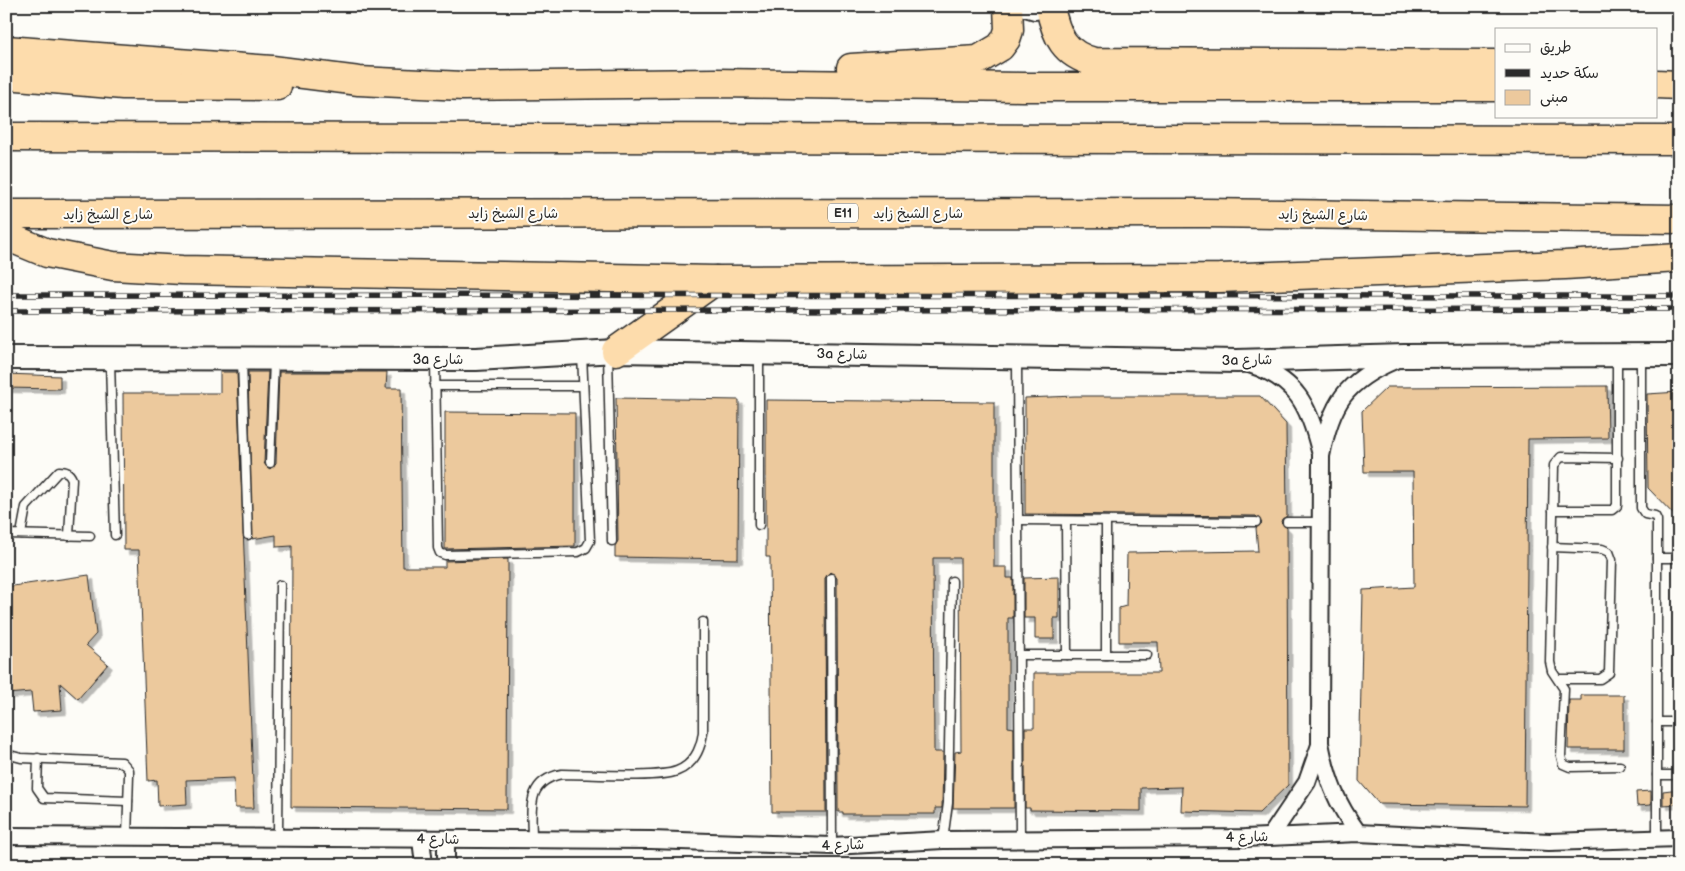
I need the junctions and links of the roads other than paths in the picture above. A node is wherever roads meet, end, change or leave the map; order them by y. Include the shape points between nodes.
1 (1008, 6) edge
2 (1018, 6) edge
3 (1051, 7) edge
4 (6, 50) edge
5 (1495, 64) edge
6 (6, 75) edge
7 (359, 81) junction
8 (715, 83) junction
9 (1658, 84) edge
10 (1679, 84) edge
11 (1495, 87) edge
12 (6, 136) edge
13 (1679, 140) edge
14 (6, 214) edge
15 (1679, 219) edge
16 (6, 236) edge
17 (1679, 258) edge
18 (716, 280) junction
19 (612, 351) junction
20 (582, 352) junction
21 (760, 353) junction
22 (1617, 355) junction
23 (1641, 355) junction
24 (1679, 355) edge
25 (1404, 356) junction
26 (1017, 357) junction
27 (6, 358) edge
28 (110, 359) junction
29 (242, 359) junction
30 (274, 359) junction
31 (435, 359) junction
32 (1237, 361) junction
33 (434, 386) junction
34 (583, 386) junction
35 (1321, 456) junction
36 (1618, 458) junction
37 (270, 463) dead end
38 (1553, 510) junction
39 (1018, 520) junction
40 (1066, 522) junction
41 (1106, 522) junction
42 (1256, 522) dead end
43 (1287, 522) dead end
44 (1321, 522) junction
45 (759, 525) dead end
46 (6, 534) edge
47 (21, 534) junction
48 (115, 535) dead end
49 (248, 535) dead end
50 (69, 536) junction
51 (90, 536) dead end
52 (612, 541) dead end
53 (1552, 547) junction
54 (1657, 558) junction
55 (1679, 558) edge
56 (831, 578) dead end
57 (952, 581) dead end
58 (280, 585) dead end
59 (703, 622) dead end
60 (1019, 655) junction
61 (1067, 655) junction
62 (1106, 655) junction
63 (1148, 655) dead end
64 (1559, 679) junction
65 (1657, 722) junction
66 (1679, 722) edge
67 (1320, 743) junction
68 (6, 754) edge
69 (38, 758) junction
70 (1620, 766) dead end
71 (1657, 775) junction
72 (1679, 776) edge
73 (128, 802) junction
74 (1358, 833) junction
75 (6, 836) edge
76 (127, 837) junction
77 (1270, 837) junction
78 (278, 838) junction
79 (1657, 838) junction
80 (1679, 838) edge
81 (421, 839) junction
82 (446, 839) junction
83 (532, 839) junction
84 (1020, 839) junction
85 (944, 840) junction
86 (832, 846) junction
87 (424, 865) edge
88 (446, 865) edge

1 - 8 highway via 1006,39 1000,47 978,60 821,70
2 - 3 street via 1035,11
3 - 5 highway via 1056,33 1062,44 1076,56 1094,62
4 - 7 highway via 272,70
6 - 7 highway via 123,86 272,86
7 - 8 highway via 472,86
8 - 11 highway
9 - 10 highway
12 - 13 highway
14 - 15 highway, شارع الشيخ زايد / E11 via 1205,213
16 - 18 highway via 46,253 113,266
17 - 18 highway via 1220,278
18 - 19 highway
19 - 20 street, 3a شارع
19 - 21 street, 3a شارع
19 - 52 lane
20 - 31 street, 3a شارع
20 - 34 lane
21 - 26 street, 3a شارع
21 - 45 lane
22 - 23 street, 3a شارع
22 - 25 street, 3a شارع
22 - 36 lane
23 - 24 street, 3a شارع
23 - 54 lane via 1641,508 1657,520
25 - 32 street, 3a شارع
25 - 35 street via 1359,378 1344,393 1332,412
26 - 32 street, 3a شارع
26 - 39 lane
27 - 28 street, 3a شارع
28 - 29 street, 3a شارع
28 - 48 lane
29 - 30 street, 3a شارع
29 - 49 lane
30 - 31 street, 3a شارع
30 - 37 lane
31 - 33 lane
32 - 35 street via 1266,370 1284,380 1298,394 1308,411
33 - 34 lane
33 - 34 lane via 438,548 445,555 578,552 586,548 590,541
35 - 44 street
36 - 38 lane via 1557,459 1554,465
36 - 38 lane via 1615,509
38 - 53 lane
39 - 40 lane
39 - 60 lane
40 - 41 lane
40 - 61 lane
41 - 42 lane
41 - 62 lane
43 - 44 lane
44 - 67 street
46 - 47 lane
47 - 50 lane
47 - 50 lane via 28,505 59,472 65,471 72,479
50 - 51 lane
53 - 64 lane via 1550,662
53 - 64 lane via 1602,549 1609,552 1612,560 1609,673 1600,679
54 - 55 lane
54 - 65 lane
56 - 86 lane
57 - 85 lane via 948,804
58 - 78 lane
59 - 83 lane via 703,732 701,748 691,762 678,771 661,774 552,776 536,789 532,799
60 - 61 lane
60 - 84 lane
61 - 62 lane
62 - 63 lane
64 - 70 lane via 1564,689 1563,764 1570,768
65 - 66 lane
65 - 71 lane
67 - 74 street via 1328,783
67 - 77 street via 1306,782
68 - 69 lane
69 - 73 lane via 37,788 44,798
69 - 73 lane via 122,762 129,770
71 - 72 lane
71 - 79 lane
73 - 76 lane
74 - 77 street, شارع 4
74 - 79 street, شارع 4 via 1549,842
75 - 76 street, شارع 4
76 - 78 street, شارع 4
77 - 84 street, شارع 4
78 - 81 street, شارع 4
79 - 80 street, شارع 4
81 - 82 street, شارع 4
81 - 87 street
82 - 83 street, شارع 4
82 - 88 street
83 - 86 street, شارع 4
84 - 85 street, شارع 4
85 - 86 street, شارع 4

